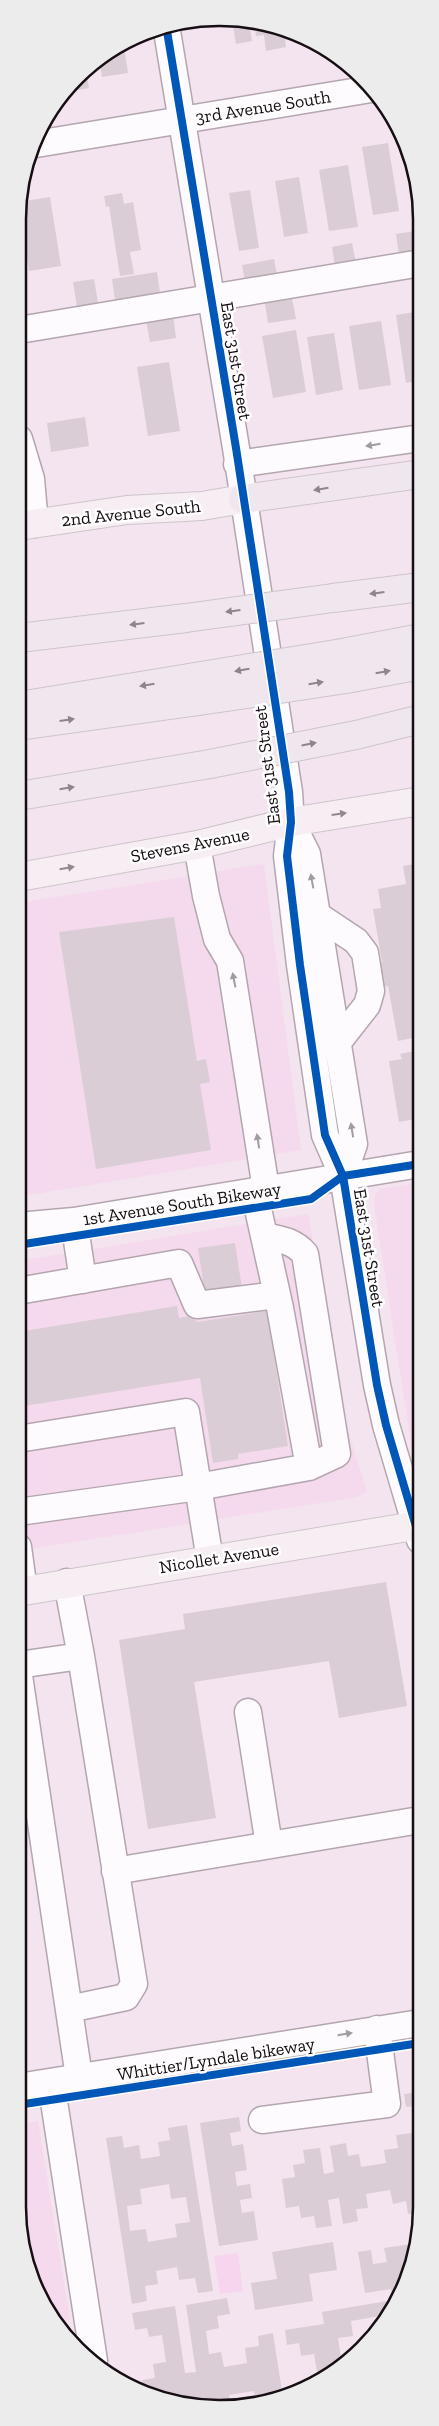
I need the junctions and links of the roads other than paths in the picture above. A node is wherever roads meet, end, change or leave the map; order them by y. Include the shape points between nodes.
1 (167, 34) edge
2 (363, 90) edge
3 (182, 120) junction
4 (42, 143) edge
5 (413, 264) edge
6 (211, 299) junction
7 (26, 329) edge
8 (413, 439) edge
9 (26, 463) edge
10 (237, 464) junction
11 (413, 475) edge
12 (243, 499) junction
13 (27, 525) edge
14 (413, 588) edge
15 (26, 637) edge
16 (413, 641) edge
17 (413, 665) edge
18 (344, 666) junction
19 (197, 689) junction
20 (26, 705) edge
21 (413, 721) edge
22 (26, 725) edge
23 (26, 795) edge
24 (413, 802) edge
25 (291, 822) junction
26 (197, 845) junction
27 (26, 875) edge
28 (317, 915) junction
29 (338, 1042) junction
30 (413, 1165) edge
31 (343, 1176) junction
32 (260, 1190) junction
33 (26, 1219) edge
34 (74, 1221) junction
35 (264, 1236) junction
36 (83, 1280) junction
37 (26, 1290) edge
38 (277, 1294) junction
39 (26, 1438) edge
40 (308, 1467) junction
41 (198, 1487) junction
42 (26, 1511) edge
43 (413, 1511) edge
44 (413, 1531) edge
45 (210, 1560) junction
46 (67, 1582) junction
47 (26, 1590) edge
48 (81, 1656) junction
49 (26, 1664) edge
50 (248, 1712) dead end
51 (26, 1722) edge
52 (413, 1821) edge
53 (268, 1845) junction
54 (115, 1871) junction
55 (69, 2009) junction
56 (413, 2023) edge
57 (376, 2029) junction
58 (79, 2077) junction
59 (51, 2082) junction
60 (26, 2086) edge
61 (262, 2120) dead end
62 (93, 2353) edge

1 - 3 street, East 31st Street
2 - 3 street, 3rd Avenue South
3 - 4 street, 3rd Avenue South
3 - 6 street, East 31st Street
5 - 6 street
6 - 7 street
6 - 10 street, East 31st Street
8 -> 10 street
9 - 13 street via 31,480
10 - 12 street, East 31st Street
11 -> 12 highway
12 - 13 main road, 2nd Avenue South via 202,506 127,510
12 - 25 street, East 31st Street
14 -> 15 highway, bridge
16 - 18 highway
18 -> 17 highway
18 - 19 highway, bridge
19 -> 20 highway
22 -> 19 highway
23 -> 21 highway, bridge via 210,764
25 -> 24 main road, Stevens Avenue
25 - 26 main road, Stevens Avenue
28 -> 25 street, East 31st Street via 307,854
25 - 31 street, East 31st Street via 287,856 310,1038 325,1135
27 -> 26 main road, Stevens Avenue
32 -> 26 street via 230,962 217,939
28 - 29 street, East 31st Street
28 - 29 street via 356,941 365,953 371,991 367,1005
31 -> 29 street, East 31st Street via 354,1144
30 - 31 street
31 - 32 street
31 - 43 street, East 31st Street via 377,1385
32 - 34 street
32 - 35 street
33 - 34 street
34 - 36 street
35 - 38 street
35 - 40 street via 287,1240 306,1254 337,1454
36 - 37 street
36 - 38 street via 179,1263 197,1305
38 - 40 street
39 - 41 street via 186,1412
40 - 41 street
41 - 42 street
41 - 45 street
44 - 45 main road, Nicollet Avenue
45 - 46 main road, Nicollet Avenue
46 - 47 main road, Nicollet Avenue
46 - 48 street
48 - 49 street
48 - 54 street
50 - 53 street
51 - 55 street
52 - 53 street
53 - 54 street
54 - 55 street via 134,1984 126,1997
55 - 58 street
56 - 57 street
58 -> 57 street
57 - 61 street via 388,2104
58 - 59 street
59 - 60 street
59 - 62 street

